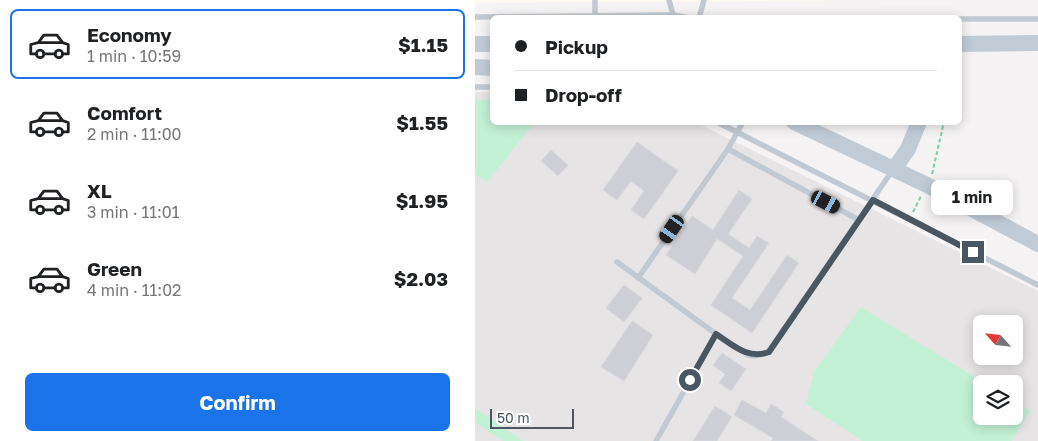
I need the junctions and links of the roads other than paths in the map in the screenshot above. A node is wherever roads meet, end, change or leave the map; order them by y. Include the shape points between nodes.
1 (595, 0) edge
2 (669, 0) edge
3 (704, 0) edge
4 (595, 15) edge
5 (673, 15) edge
6 (700, 15) edge
7 (475, 18) edge
8 (490, 18) edge
9 (962, 19) edge
10 (1038, 19) edge
11 (1038, 43) edge
12 (475, 44) edge
13 (490, 44) edge
14 (962, 44) edge
15 (475, 67) edge
16 (490, 68) edge
17 (475, 87) edge
18 (490, 87) edge
19 (722, 125) edge
20 (741, 125) edge
21 (800, 125) edge
22 (918, 125) edge
23 (737, 133) junction
24 (728, 149) junction
25 (894, 169) junction
26 (873, 200) junction
27 (859, 220) junction
28 (1038, 244) edge
29 (617, 262) dead end
30 (638, 278) junction
31 (1038, 285) edge
32 (716, 334) junction
33 (656, 441) edge

1 - 4 lane
2 - 5 lane
3 - 6 lane
7 - 8 lane
9 - 10 lane
11 - 14 main road
12 - 13 main road
15 - 16 main road
17 - 18 lane
19 - 23 lane
20 - 23 lane
21 - 25 main road
22 - 25 main road via 908,149
23 - 24 lane
23 - 26 lane
24 - 27 lane
24 - 30 lane
25 - 26 lane
25 - 28 main road
26 - 27 lane
26 - 31 lane
27 - 32 lane via 769,352 748,355
29 - 30 lane
30 - 32 lane
32 - 33 lane

